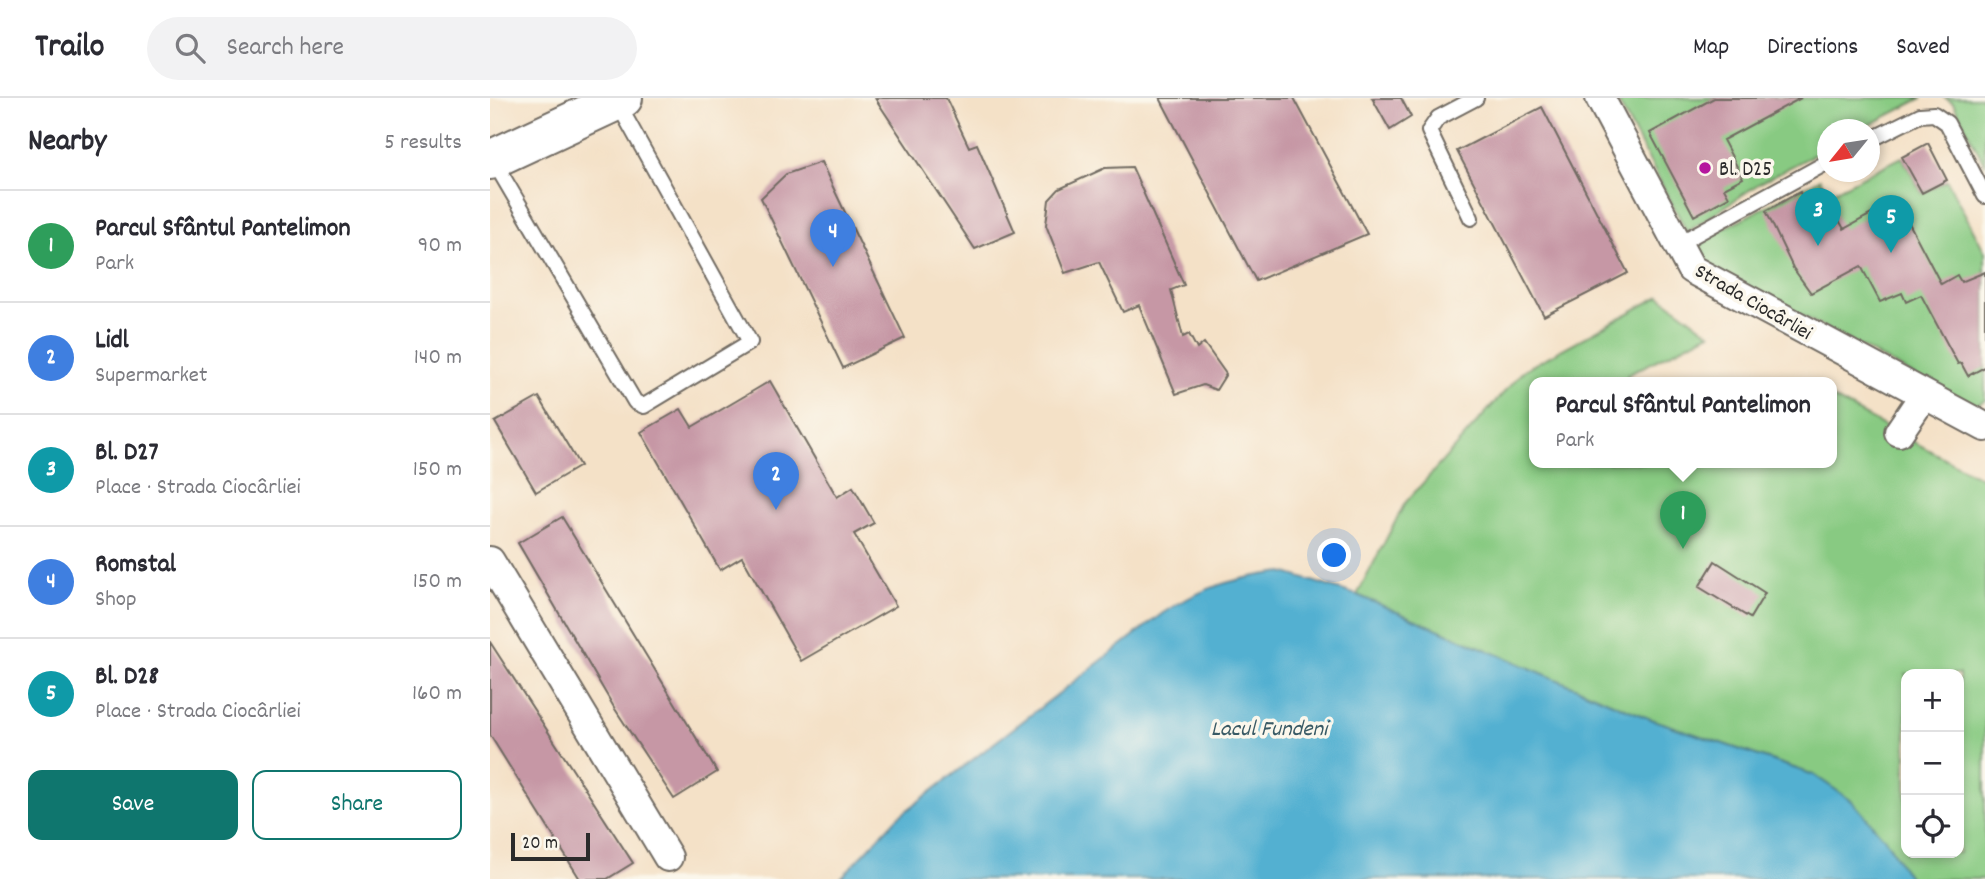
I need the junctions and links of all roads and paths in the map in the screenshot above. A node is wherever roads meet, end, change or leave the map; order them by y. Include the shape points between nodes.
1 (561, 98) edge
2 (1476, 98) edge
3 (1600, 98) edge
4 (620, 99) edge
5 (1880, 135) edge
6 (491, 150) edge
7 (1817, 168) edge
8 (1985, 196) edge
9 (1471, 219) dead end
10 (1676, 245) junction
11 (1924, 395) junction
12 (1985, 428) edge
13 (1899, 432) dead end
14 (490, 561) edge
15 (668, 857) dead end

1 - 6 main road
2 - 9 lane via 1438,118 1429,131
3 - 10 street, Strada Ciocârliei
4 - 6 main road
4 - 6 lane via 750,337 748,346 644,406 635,402
5 - 8 lane via 1920,115 1934,114 1947,123
7 - 10 lane
10 - 11 street, Strada Ciocârliei via 1691,269 1703,277
11 - 12 street, Strada Ciocârliei
11 - 13 street
14 - 15 street

